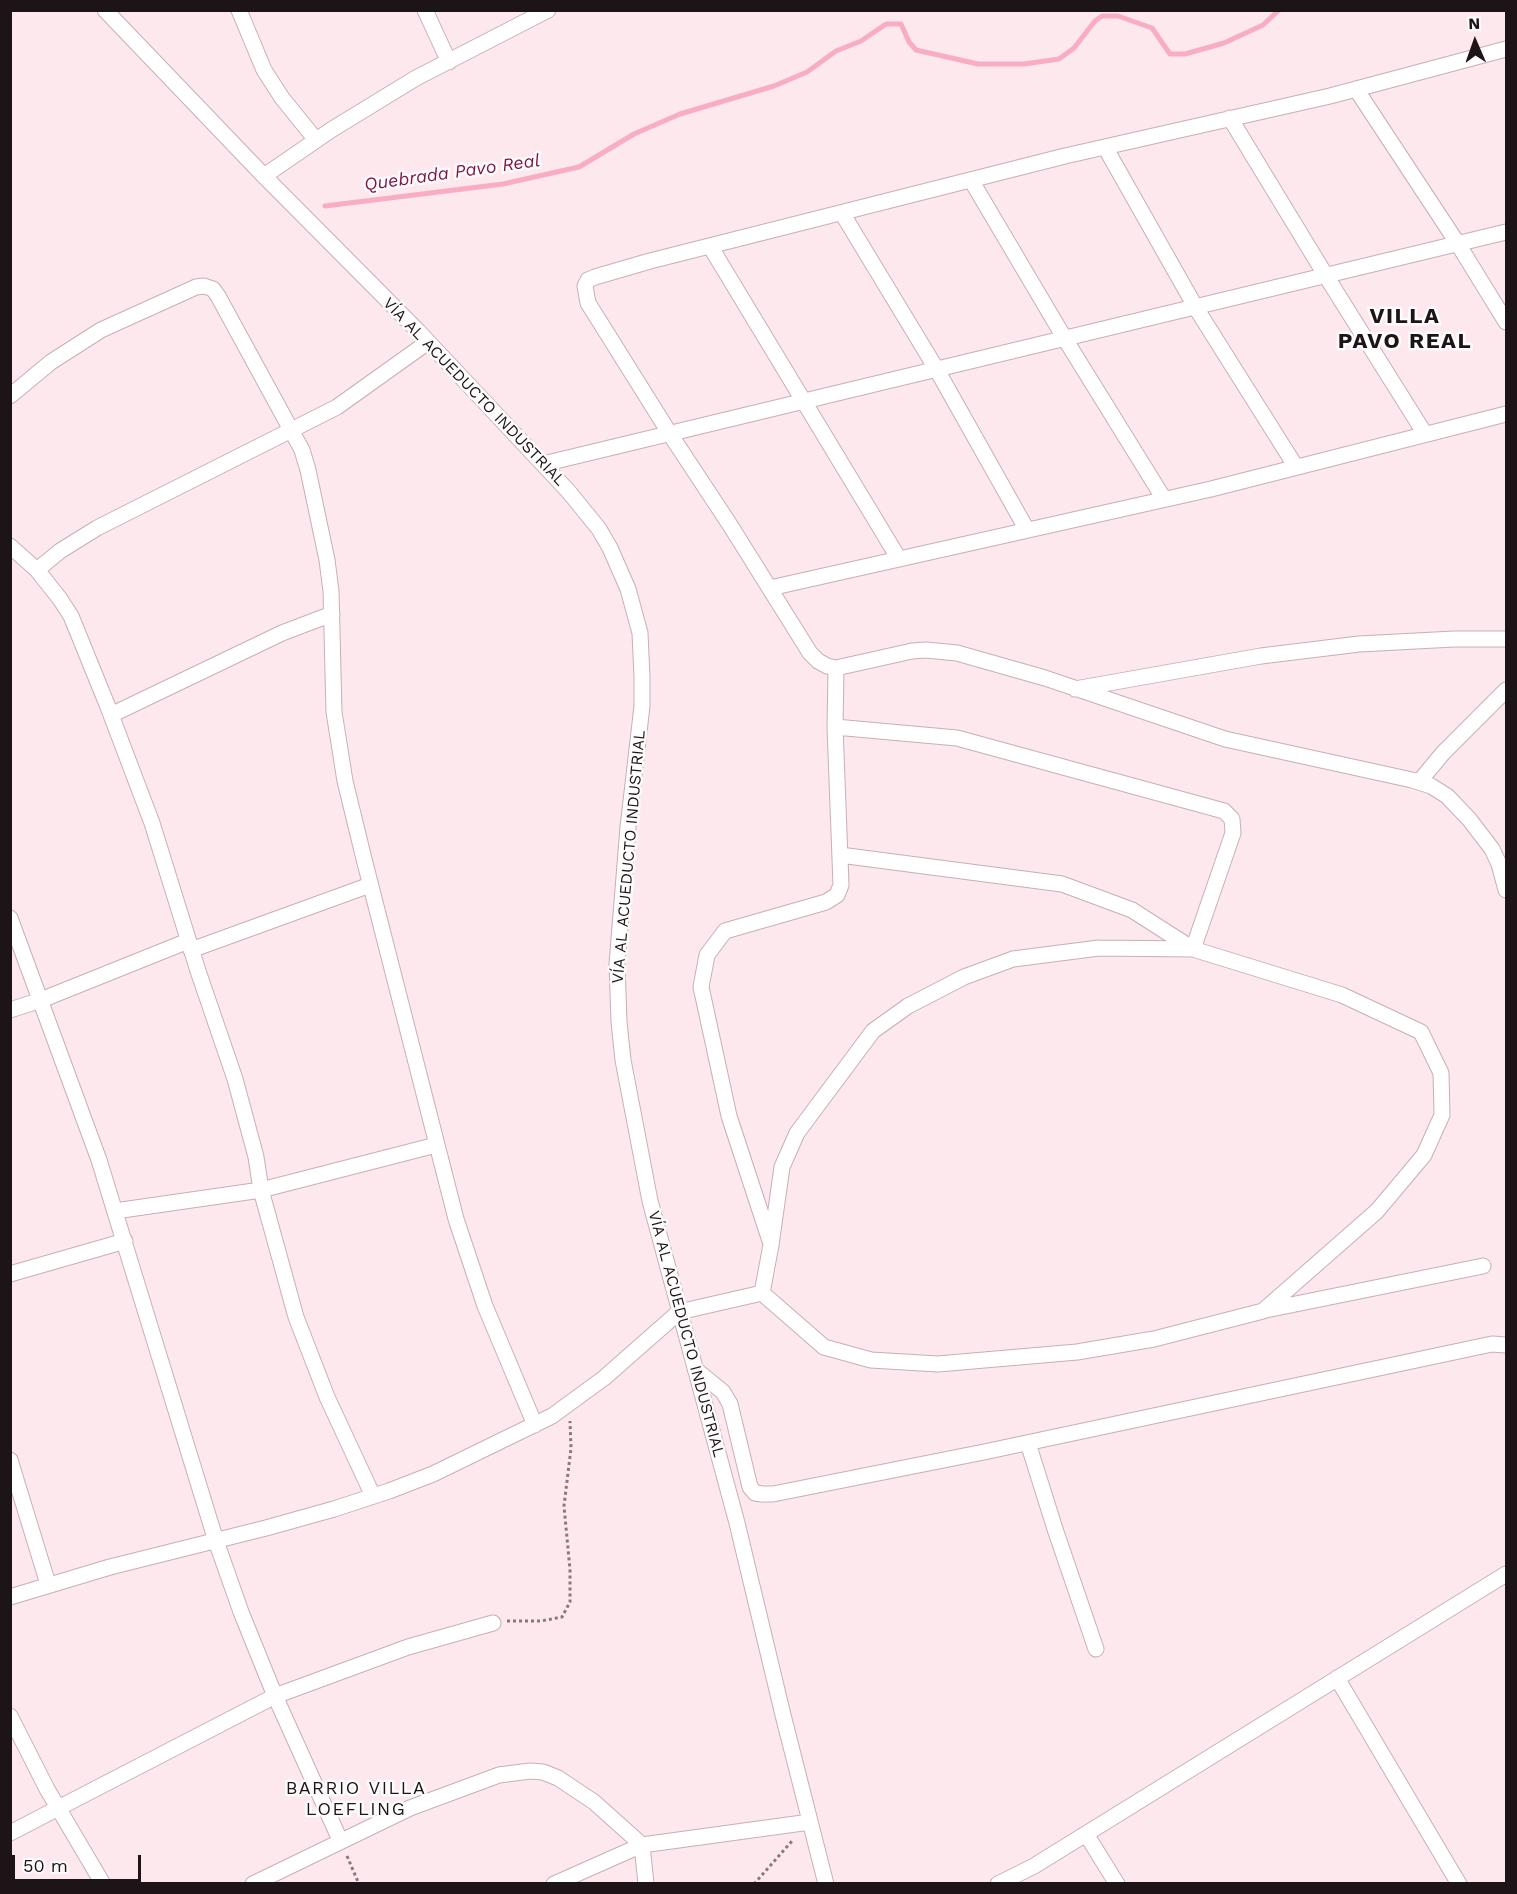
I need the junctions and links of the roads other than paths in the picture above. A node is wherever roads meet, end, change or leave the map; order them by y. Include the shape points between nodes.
1 (105, 10) edge
2 (239, 10) edge
3 (425, 10) edge
4 (548, 10) edge
5 (1506, 49) edge
6 (449, 62) junction
7 (1356, 89) junction
8 (1230, 118) junction
9 (316, 140) junction
10 (1105, 147) junction
11 (264, 176) junction
12 (971, 180) junction
13 (842, 213) junction
14 (1506, 232) edge
15 (1458, 244) junction
16 (710, 246) junction
17 (1326, 276) junction
18 (1196, 308) junction
19 (1506, 322) edge
20 (1065, 339) junction
21 (428, 342) junction
22 (937, 370) junction
23 (10, 396) edge
24 (805, 402) junction
25 (1506, 414) edge
26 (291, 430) junction
27 (670, 434) junction
28 (1425, 434) junction
29 (543, 464) junction
30 (1296, 467) junction
31 (1164, 499) junction
32 (1027, 530) junction
33 (10, 546) edge
34 (900, 559) junction
35 (37, 570) junction
36 (770, 588) junction
37 (332, 614) junction
38 (1506, 639) edge
39 (836, 668) junction
40 (1075, 689) junction
41 (1506, 690) edge
42 (111, 715) junction
43 (835, 727) junction
44 (1419, 782) junction
45 (840, 855) junction
46 (1503, 862) edge
47 (370, 885) junction
48 (1506, 890) edge
49 (10, 918) edge
50 (190, 945) junction
51 (1193, 949) junction
52 (41, 1000) junction
53 (10, 1010) edge
54 (436, 1145) junction
55 (261, 1190) junction
56 (116, 1211) junction
57 (125, 1241) junction
58 (771, 1245) junction
59 (1483, 1266) dead end
60 (10, 1274) edge
61 (762, 1293) junction
62 (1263, 1311) junction
63 (679, 1312) junction
64 (1506, 1345) edge
65 (695, 1369) junction
66 (535, 1425) junction
67 (1028, 1443) junction
68 (10, 1460) edge
69 (373, 1496) junction
70 (216, 1540) junction
71 (1506, 1574) edge
72 (48, 1584) junction
73 (10, 1597) edge
74 (494, 1623) road end
75 (1096, 1649) dead end
76 (1337, 1678) junction
77 (275, 1696) junction
78 (10, 1716) edge
79 (58, 1808) junction
80 (810, 1822) junction
81 (10, 1833) edge
82 (1086, 1834) junction
83 (340, 1840) junction
84 (642, 1845) junction
85 (103, 1884) edge
86 (253, 1884) edge
87 (554, 1884) edge
88 (646, 1884) edge
89 (826, 1884) edge
90 (998, 1884) edge
91 (1117, 1884) edge
92 (1459, 1884) edge

1 - 11 street, VÍA AL ACUEDUCTO INDUSTRIAL
2 - 9 street via 264,70
3 - 6 street
4 - 6 street
5 - 7 street
6 - 9 street
7 - 8 street
7 - 15 street
8 - 10 street
8 - 17 street
9 - 11 street
10 - 12 street
10 - 18 street
11 - 21 street, VÍA AL ACUEDUCTO INDUSTRIAL
12 - 13 street
12 - 20 street
13 - 16 street
13 - 22 street
14 - 15 street
15 - 17 street
15 - 19 street
16 - 24 street
16 - 27 street via 595,277 585,285 588,303
17 - 18 street
17 - 28 street
18 - 20 street
18 - 30 street
20 - 22 street
20 - 31 street
21 - 26 street via 337,407
21 - 29 street, VÍA AL ACUEDUCTO INDUSTRIAL
22 - 24 street
22 - 32 street
23 - 26 street via 51,362 101,330 204,286 218,296
24 - 27 street
24 - 34 street
25 - 28 street
26 - 35 street via 97,528
26 - 37 street via 308,470 327,560
27 - 29 street
27 - 36 street
28 - 30 street
29 - 63 street, VÍA AL ACUEDUCTO INDUSTRIAL via 585,510 610,548 628,589 640,633 642,706 619,937 618,1011 641,1157
30 - 31 street
31 - 32 street
32 - 34 street
33 - 35 street
34 - 36 street
35 - 42 street via 71,616
36 - 39 street via 810,653
37 - 42 street via 282,633
37 - 47 street via 334,712 345,781
38 - 40 street via 1348,645
39 - 40 street via 912,651 938,650
39 - 43 street
40 - 44 street via 1225,739
41 - 44 street
42 - 50 street via 152,823
43 - 45 street
43 - 51 street via 957,738 1224,811 1232,819 1233,833
44 - 46 street via 1457,805
45 - 51 street via 1062,884 1132,910
45 - 58 street via 841,885 837,895 826,902 725,931 707,955 701,987 729,1116
46 - 48 street
47 - 50 street
47 - 54 street
49 - 52 street
50 - 52 street
50 - 55 street via 248,1120
51 - 58 street via 1099,948 1013,959 964,977 908,1006 873,1031 797,1133 782,1167
51 - 62 street via 1342,995 1422,1032 1441,1073 1442,1114 1424,1155 1377,1211
52 - 53 street
52 - 56 street
54 - 55 street
54 - 66 street via 485,1306
55 - 56 street
55 - 69 street via 296,1317 327,1397
56 - 57 street
57 - 60 street
57 - 70 street
58 - 61 street
59 - 62 street
61 - 62 street via 824,1347 871,1360 938,1364 1077,1352 1154,1339
61 - 63 street
63 - 65 street, VÍA AL ACUEDUCTO INDUSTRIAL
63 - 66 street via 634,1353
64 - 67 street via 1492,1344 1422,1358
65 - 67 street via 723,1392 730,1404 745,1474 755,1493 773,1494
65 - 80 street, VÍA AL ACUEDUCTO INDUSTRIAL
66 - 69 street via 433,1474
67 - 75 street
68 - 72 street
69 - 70 street
70 - 72 street
70 - 77 street
71 - 76 street
72 - 73 street
74 - 77 street via 408,1647
76 - 82 street
76 - 92 street
77 - 79 street
77 - 83 street
78 - 79 street
79 - 81 street
79 - 85 street
80 - 84 street
80 - 89 street, VÍA AL ACUEDUCTO INDUSTRIAL
82 - 90 street
82 - 91 street
83 - 84 street via 470,1784 530,1771 558,1778 594,1802
83 - 86 street
84 - 87 street
84 - 88 street

